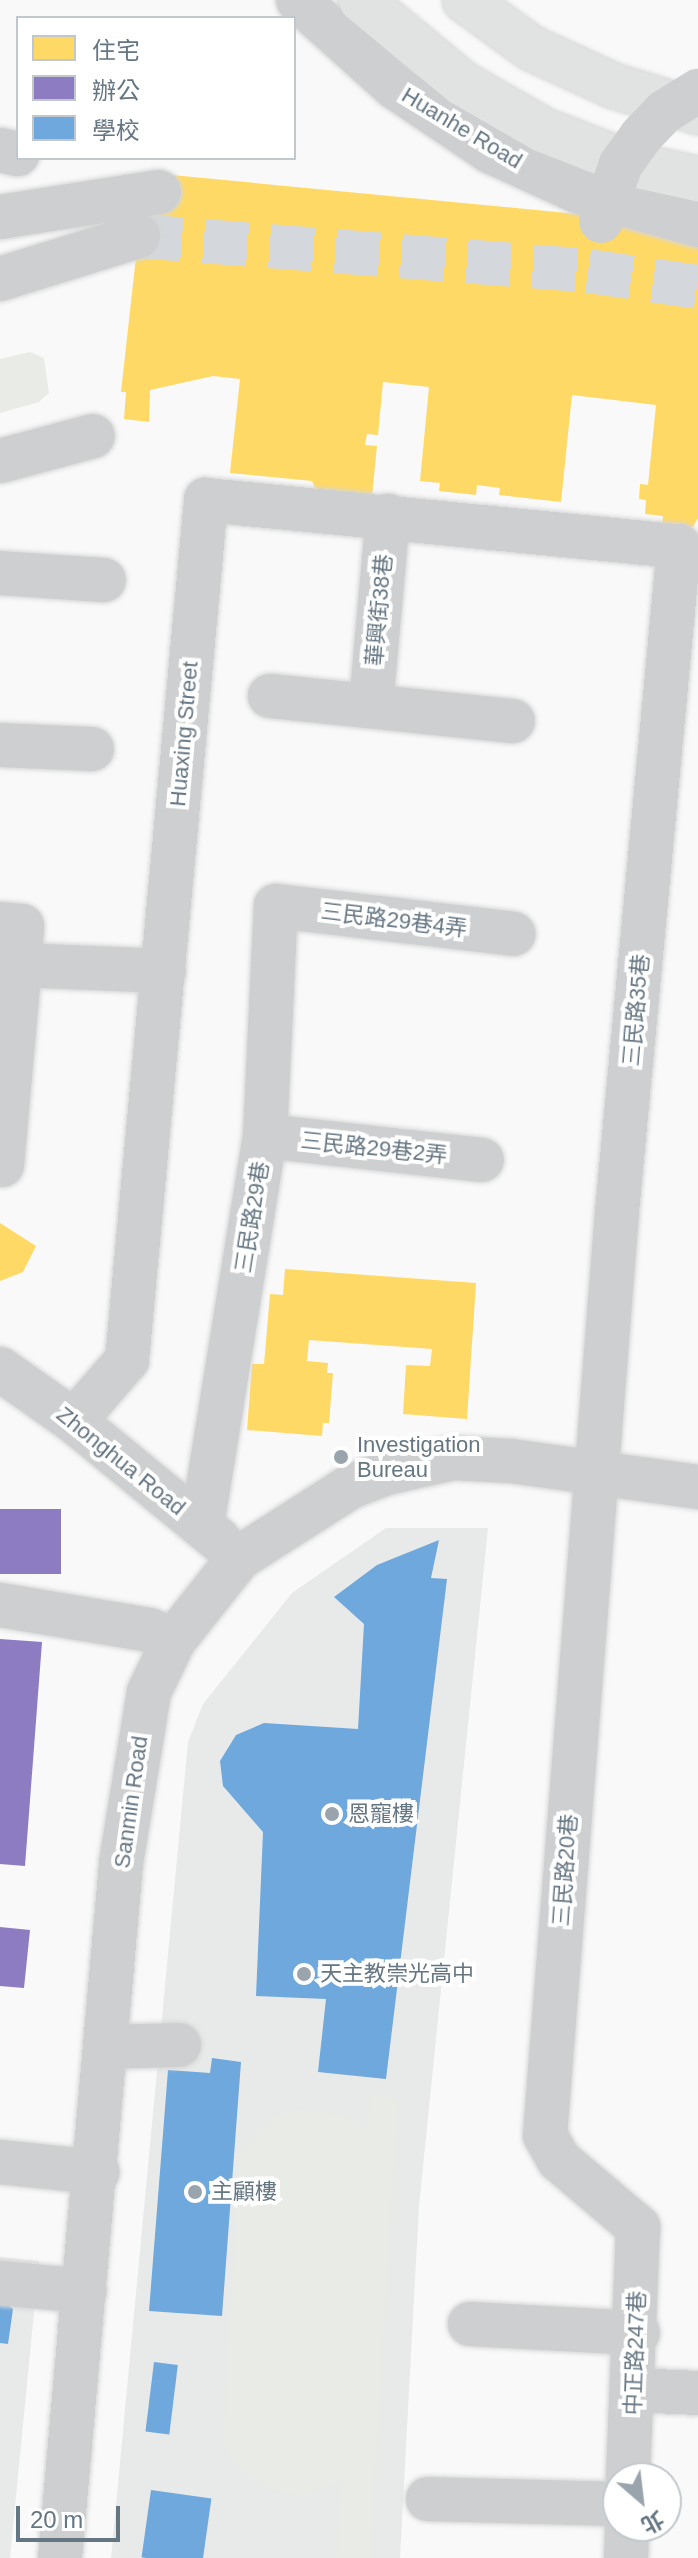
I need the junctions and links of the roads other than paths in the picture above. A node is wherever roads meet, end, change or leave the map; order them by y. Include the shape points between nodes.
1 (298, 0) edge
2 (361, 0) edge
3 (465, 0) edge
4 (698, 91) edge
5 (698, 112) edge
6 (698, 179) edge
7 (159, 192) tunnel mouth
8 (0, 217) edge
9 (601, 221) dead end
10 (698, 225) edge
11 (138, 236) tunnel mouth
12 (0, 279) edge
13 (93, 436) dead end
14 (0, 461) edge
15 (388, 516) junction
16 (679, 546) joint
17 (0, 573) edge
18 (104, 580) dead end
19 (270, 696) dead end
20 (371, 705) junction
21 (513, 721) dead end
22 (0, 745) edge
23 (92, 749) dead end
24 (276, 906) joint
25 (0, 924) edge
26 (513, 934) dead end
27 (20, 965) junction
28 (164, 971) junction
29 (265, 1136) junction
30 (482, 1160) dead end
31 (2, 1165) dead end
32 (0, 1369) edge
33 (74, 1421) junction
34 (595, 1474) junction
35 (698, 1487) edge
36 (202, 1525) junction
37 (239, 1558) junction
38 (0, 1605) edge
39 (174, 1640) junction
40 (179, 2045) dead end
41 (107, 2047) junction
42 (0, 2162) edge
43 (97, 2172) junction
44 (638, 2227) joint
45 (0, 2283) edge
46 (85, 2291) junction
47 (470, 2324) dead end
48 (638, 2333) junction
49 (634, 2390) junction
50 (698, 2393) edge
51 (629, 2462) edge
52 (428, 2499) dead end
53 (602, 2504) edge
54 (60, 2558) edge

1 - 10 street, Huanhe Road via 395,87 490,151 577,191
2 - 6 highway, Huanhe Road via 463,84 543,130 633,165
3 - 5 highway via 531,48 614,86
4 - 9 street, bridge via 664,112 641,136 621,164
7 - 8 street
11 - 12 street
13 - 14 street
15 - 16 street, Huaxing Street
15 - 20 street, 華興街38巷
15 - 28 street, Huaxing Street via 206,500
16 - 34 street, 三民路35巷
17 - 18 street
19 - 20 street
20 - 21 street
22 - 23 street
24 - 26 street, 三民路29巷4弄
24 - 29 street, 三民路29巷
25 - 27 street via 22,926
27 - 28 street
27 - 31 street
28 - 33 street, Huaxing Street via 127,1360
29 - 30 street, 三民路29巷2弄
29 - 36 street, 三民路29巷
32 - 33 street, Zhonghua Road
33 - 36 street, Zhonghua Road
34 - 35 street, Sanmin Road
34 - 37 street, Sanmin Road via 453,1458 386,1473 350,1487
34 - 44 street, 三民路20巷 via 545,2135 559,2160
36 - 37 street, Zhonghua Road
37 - 39 street, Sanmin Road
38 - 39 street via 149,1630
39 - 41 street, Sanmin Road via 149,1692 137,1742 121,1863
40 - 41 street
41 - 43 street, Sanmin Road
42 - 43 street
43 - 46 street, Sanmin Road
44 - 48 street, 中正路247巷
45 - 46 street
46 - 54 street, Sanmin Road
47 - 48 street
48 - 49 street, 中正路247巷
49 - 50 street
49 - 51 street, 中正路247巷
52 - 53 street

